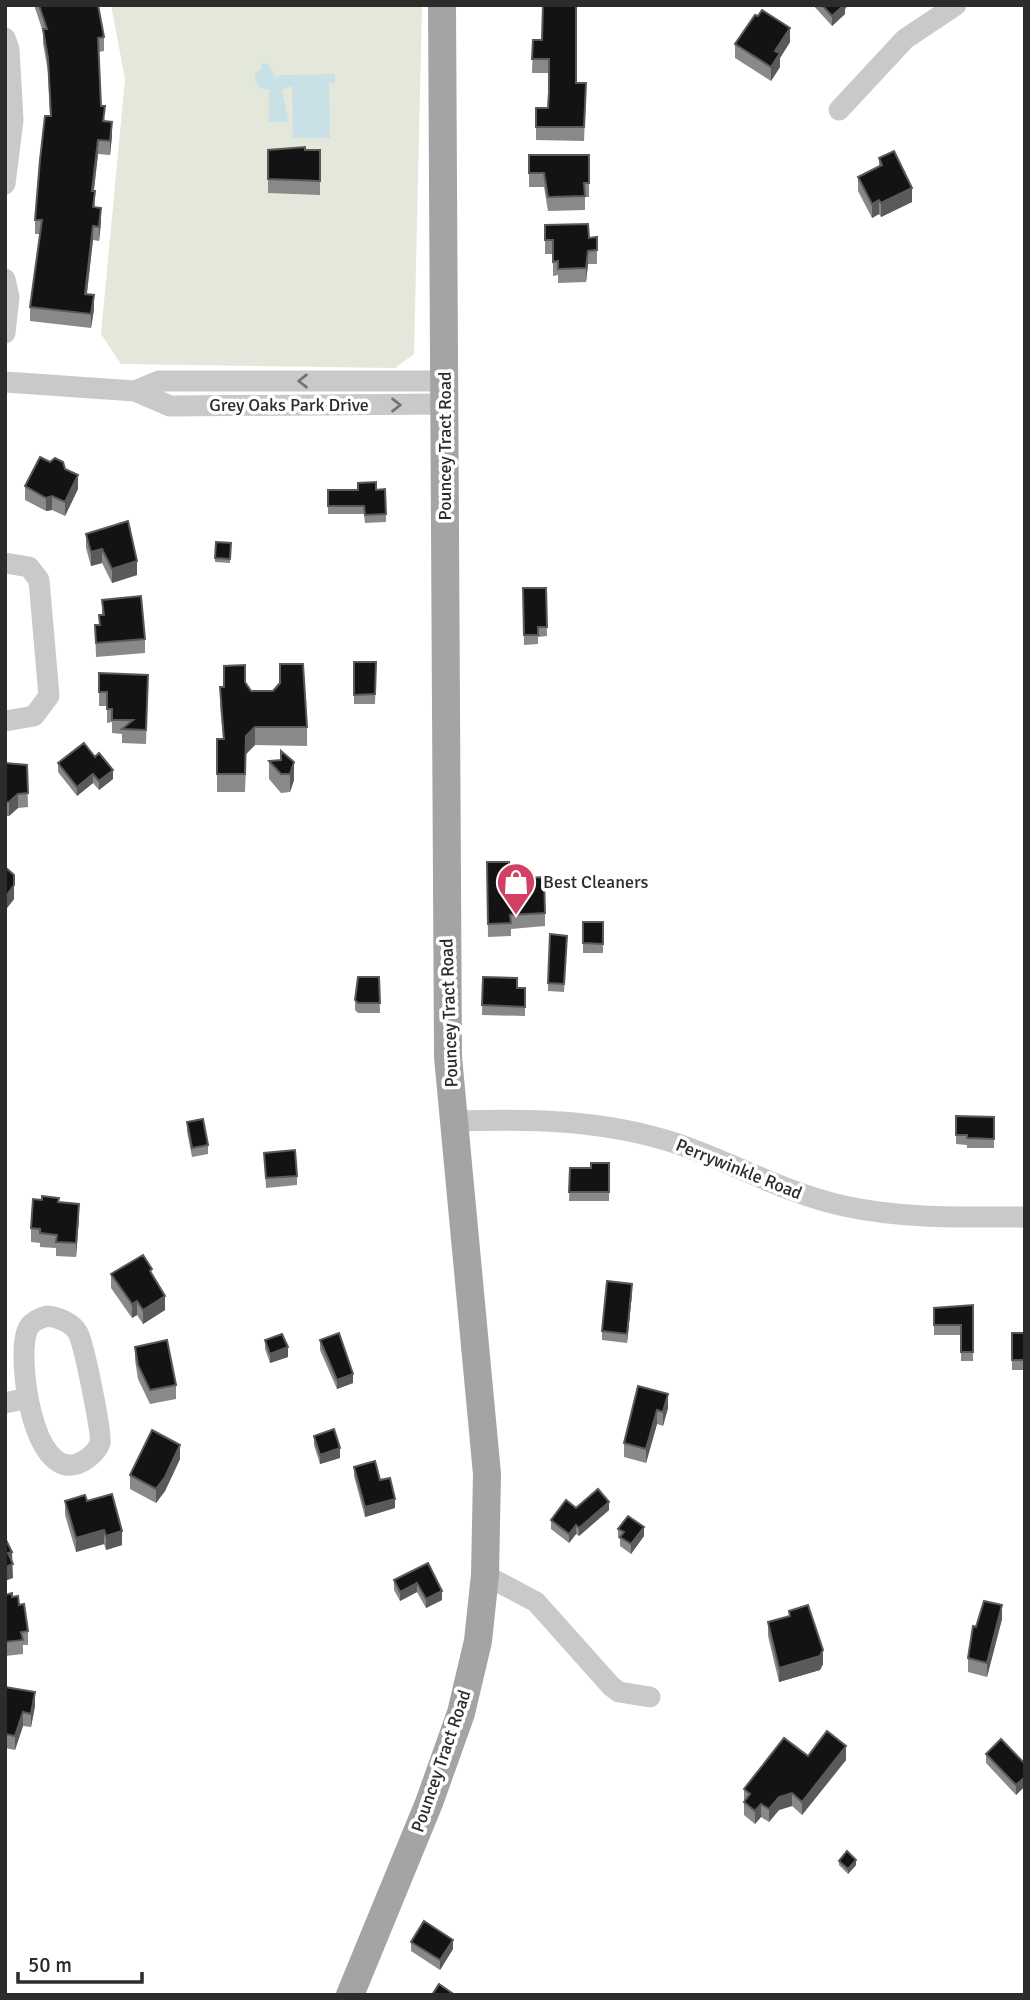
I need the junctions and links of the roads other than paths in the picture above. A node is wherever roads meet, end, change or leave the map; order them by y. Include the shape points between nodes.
1 (442, 5) edge
2 (956, 5) edge
3 (5, 38) edge
4 (839, 110) dead end
5 (5, 184) edge
6 (5, 279) edge
7 (5, 332) edge
8 (5, 382) edge
9 (445, 393) junction
10 (5, 563) edge
11 (5, 721) edge
12 (453, 1121) junction
13 (1025, 1217) edge
14 (28, 1398) junction
15 (5, 1403) edge
16 (485, 1576) junction
17 (650, 1698) dead end
18 (350, 1995) edge

1 - 9 main road, Pouncey Tract Road
2 - 4 street via 905,39
3 - 5 street via 13,120
6 - 7 street via 9,297
8 - 9 street, Grey Oaks Park Drive via 135,391 159,381
9 - 12 main road, Pouncey Tract Road via 447,978
10 - 11 street via 21,563 39,580 49,696 34,716
12 - 13 street, Perrywinkle Road via 536,1119 612,1126 677,1144 841,1206 899,1214
12 - 16 main road, Pouncey Tract Road via 486,1474
14 - 14 street via 27,1332 34,1321 47,1315 58,1317 78,1332 85,1357 100,1444 89,1458 75,1465 46,1453
14 - 15 street
16 - 17 street via 537,1602 619,1692
16 - 18 main road, Pouncey Tract Road via 478,1641 461,1713

